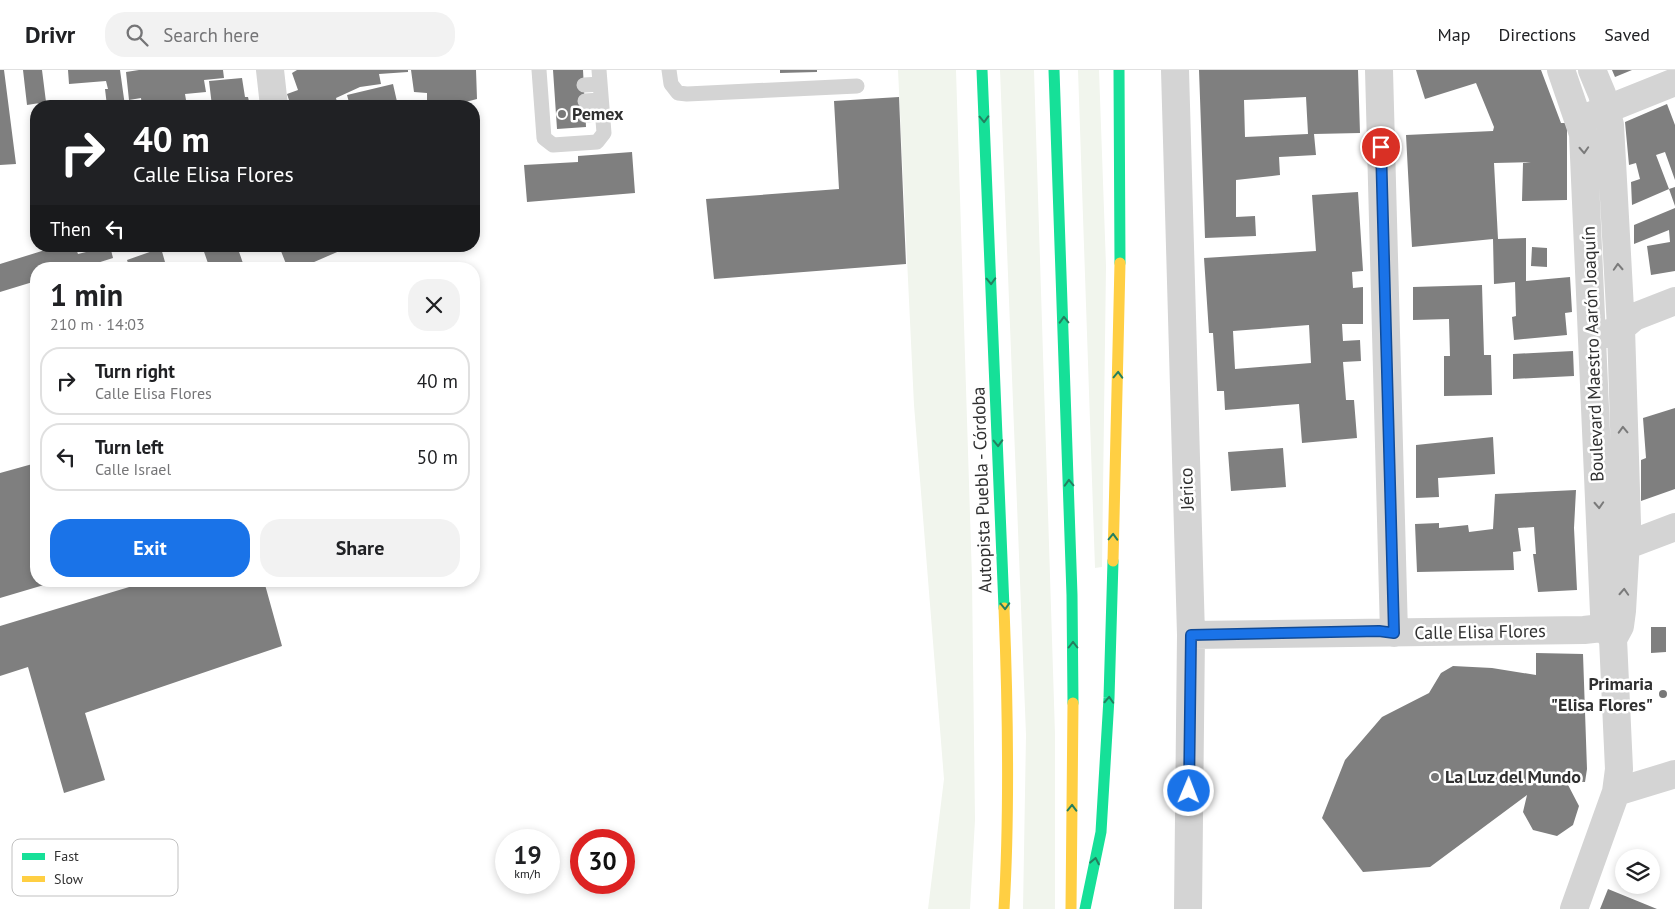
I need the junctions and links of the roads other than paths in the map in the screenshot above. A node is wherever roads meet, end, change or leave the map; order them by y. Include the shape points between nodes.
1 (270, 70) edge
2 (669, 70) edge
3 (982, 70) edge
4 (1054, 70) edge
5 (1119, 70) edge
6 (1175, 70) edge
7 (1379, 70) edge
8 (1561, 70) edge
9 (1592, 70) edge
10 (544, 71) edge
11 (600, 77) edge
12 (1675, 82) edge
13 (584, 85) dead end
14 (857, 86) dead end
15 (273, 100) edge
16 (602, 107) junction
17 (585, 108) dead end
18 (1606, 111) junction
19 (1579, 120) junction
20 (1675, 301) edge
21 (1621, 328) junction
22 (1592, 340) junction
23 (1675, 527) edge
24 (1626, 546) junction
25 (1601, 555) junction
26 (1612, 631) junction
27 (1394, 633) junction
28 (1191, 635) junction
29 (1675, 774) edge
30 (1616, 792) junction
31 (1004, 909) edge
32 (1071, 909) edge
33 (1085, 909) edge
34 (1188, 909) edge
35 (1574, 909) edge

1 - 15 street
2 - 14 lane via 671,84 678,93 687,94
3 -> 31 highway, Autopista Puebla - Córdoba via 1009,736 1009,825
32 -> 4 highway via 1072,595
33 -> 5 highway via 1101,832 1109,698 1120,281
6 - 28 street, Jérico
7 - 27 street
8 - 19 street, Boulevard Maestro Aarón Joaquín
9 - 18 street, Boulevard Maestro Aarón Joaquín
10 - 16 lane via 548,111 544,138 553,145 597,142 604,133
11 - 13 lane
11 - 16 lane
12 - 18 street
16 - 17 lane
18 - 19 street
21 -> 18 street, Boulevard Maestro Aarón Joaquín via 1610,125
19 -> 22 street, Boulevard Maestro Aarón Joaquín via 1583,134
20 - 21 street via 1634,317
21 - 22 street
24 -> 21 street, Boulevard Maestro Aarón Joaquín
22 -> 25 street, Boulevard Maestro Aarón Joaquín
23 - 24 street
24 - 25 street
26 -> 24 street, Boulevard Maestro Aarón Joaquín
25 - 26 street, Boulevard Maestro Aarón Joaquín
26 - 27 street, Calle Elisa Flores
26 - 30 street, Boulevard Maestro Aarón Joaquín via 1618,769
27 - 28 street, Calle Elisa Flores
28 - 34 street, Jérico
29 - 30 street
30 - 35 street, Boulevard Maestro Aarón Joaquín

